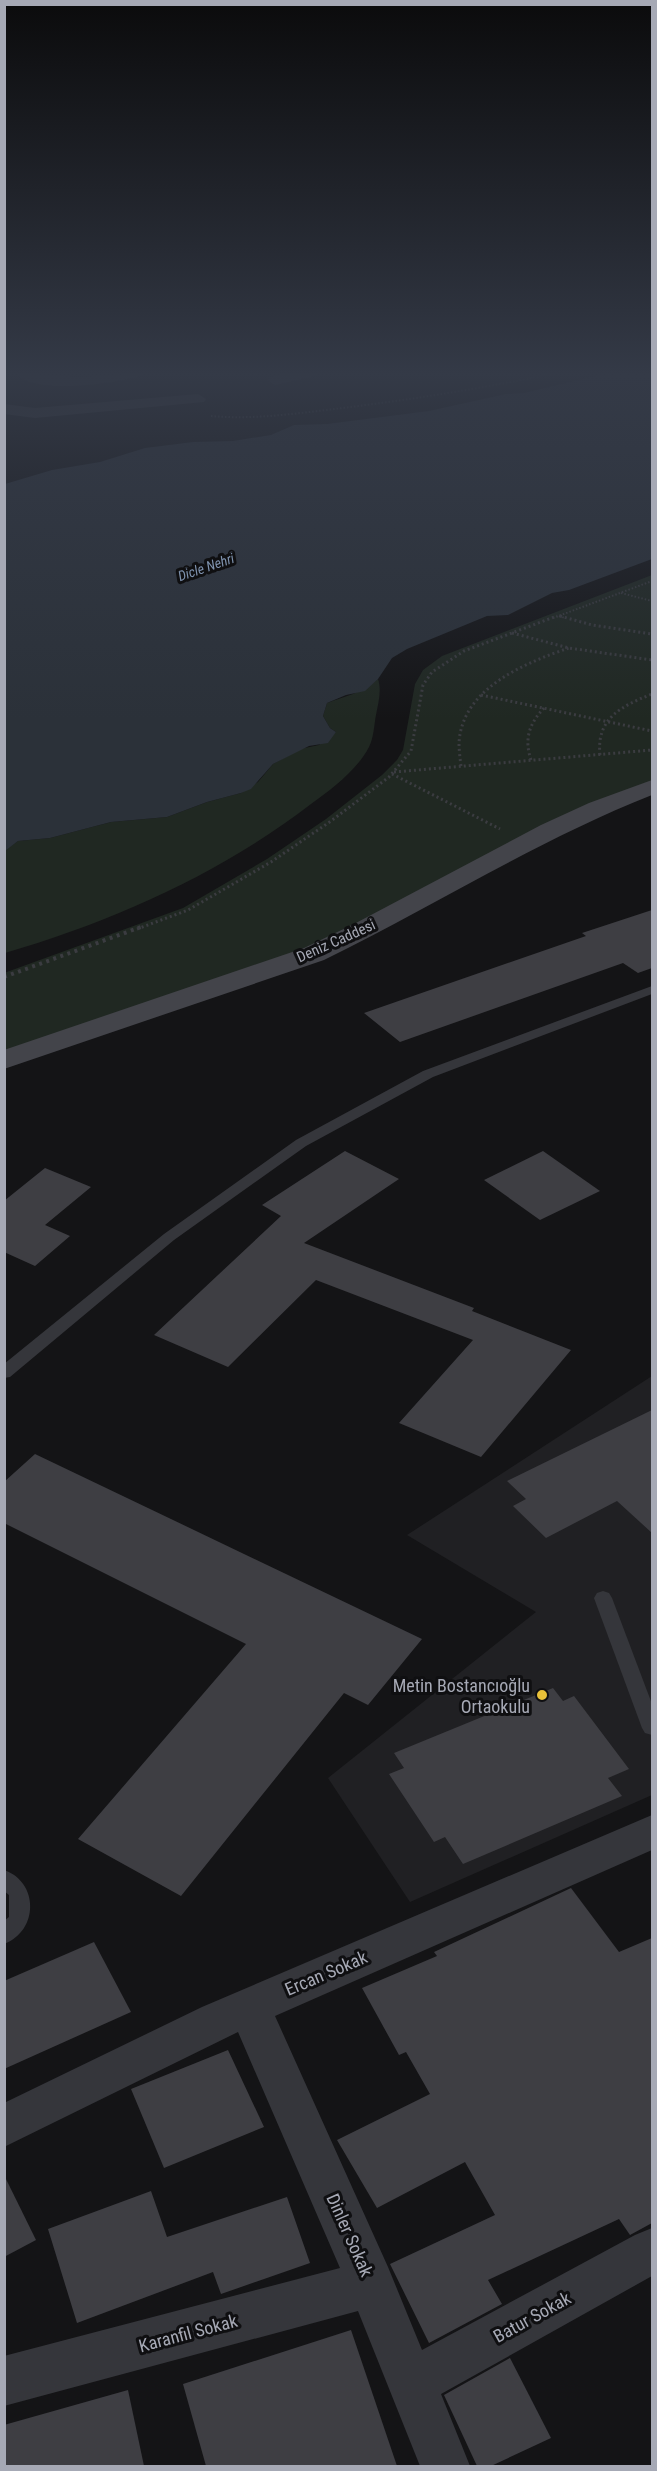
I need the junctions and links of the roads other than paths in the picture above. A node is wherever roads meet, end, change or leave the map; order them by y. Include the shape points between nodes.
1 (652, 787) edge
2 (652, 990) edge
3 (4, 1060) edge
4 (4, 1373) edge
5 (603, 1598) dead end
6 (652, 1728) edge
7 (652, 1832) edge
8 (4, 1878) edge
9 (4, 1935) edge
10 (249, 2007) junction
11 (4, 2126) edge
12 (652, 2251) edge
13 (371, 2284) junction
14 (4, 2381) edge
15 (411, 2383) junction
16 (445, 2466) edge

1 - 3 street, Deniz Caddesi via 550,830 314,954
2 - 4 lane via 428,1074 301,1143 169,1237
5 - 6 lane
7 - 10 street, Ercan Sokak
8 - 9 lane via 20,1891 20,1920
10 - 11 street, Ercan Sokak
10 - 13 street, Dinler Sokak
12 - 15 street, Batur Sokak
13 - 14 street, Karanfil Sokak
13 - 15 street, Dinler Sokak
15 - 16 street, Dinler Sokak

